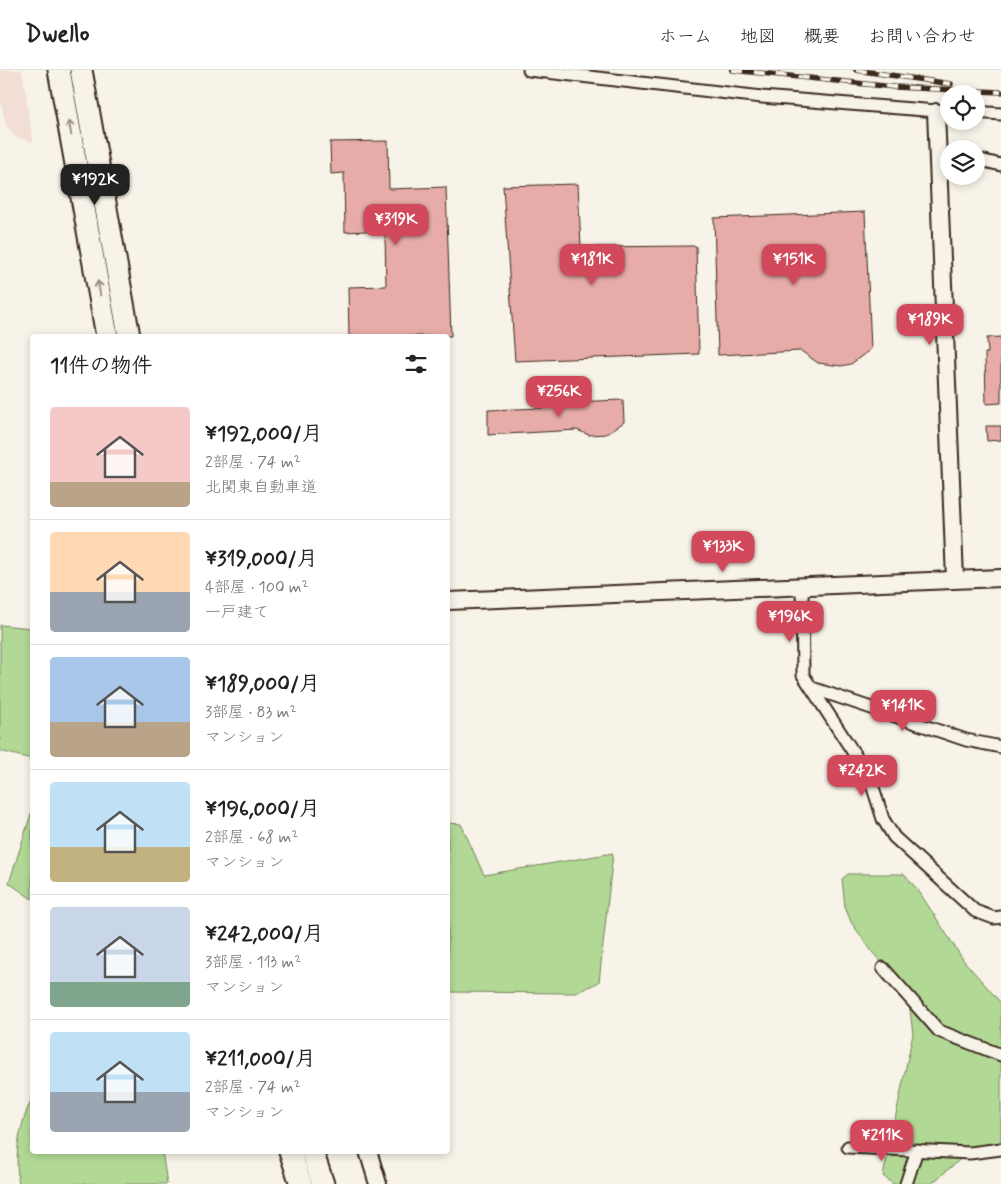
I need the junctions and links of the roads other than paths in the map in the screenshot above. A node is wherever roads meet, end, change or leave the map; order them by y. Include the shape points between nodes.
1 (59, 70) edge
2 (81, 70) edge
3 (86, 70) edge
4 (529, 70) edge
5 (940, 112) edge
6 (985, 113) edge
7 (1001, 114) edge
8 (985, 161) edge
9 (1001, 165) edge
10 (945, 185) edge
11 (108, 334) edge
12 (129, 334) edge
13 (135, 334) edge
14 (1001, 578) edge
15 (955, 579) junction
16 (802, 586) junction
17 (450, 601) edge
18 (812, 688) junction
19 (1001, 747) edge
20 (1001, 917) edge
21 (884, 968) dead end
22 (1001, 1055) edge
23 (848, 1147) dead end
24 (1001, 1149) edge
25 (917, 1150) junction
26 (291, 1154) edge
27 (313, 1154) edge
28 (369, 1154) edge
29 (301, 1184) edge
30 (323, 1184) edge
31 (378, 1184) edge
32 (906, 1184) edge

11 -> 1 highway
2 - 12 highway
3 - 13 street
4 - 5 street via 762,97
6 - 7 street
8 - 9 street
10 - 15 street
14 - 15 street
15 - 16 street
16 - 17 street
16 - 18 street via 803,676
18 - 19 street via 966,740
18 - 20 street via 870,778 883,819 894,838 975,911 994,918
21 - 22 street via 939,1031
23 - 25 street
24 - 25 street via 970,1153
25 - 32 street
26 - 29 highway
27 - 30 highway
28 - 31 street

